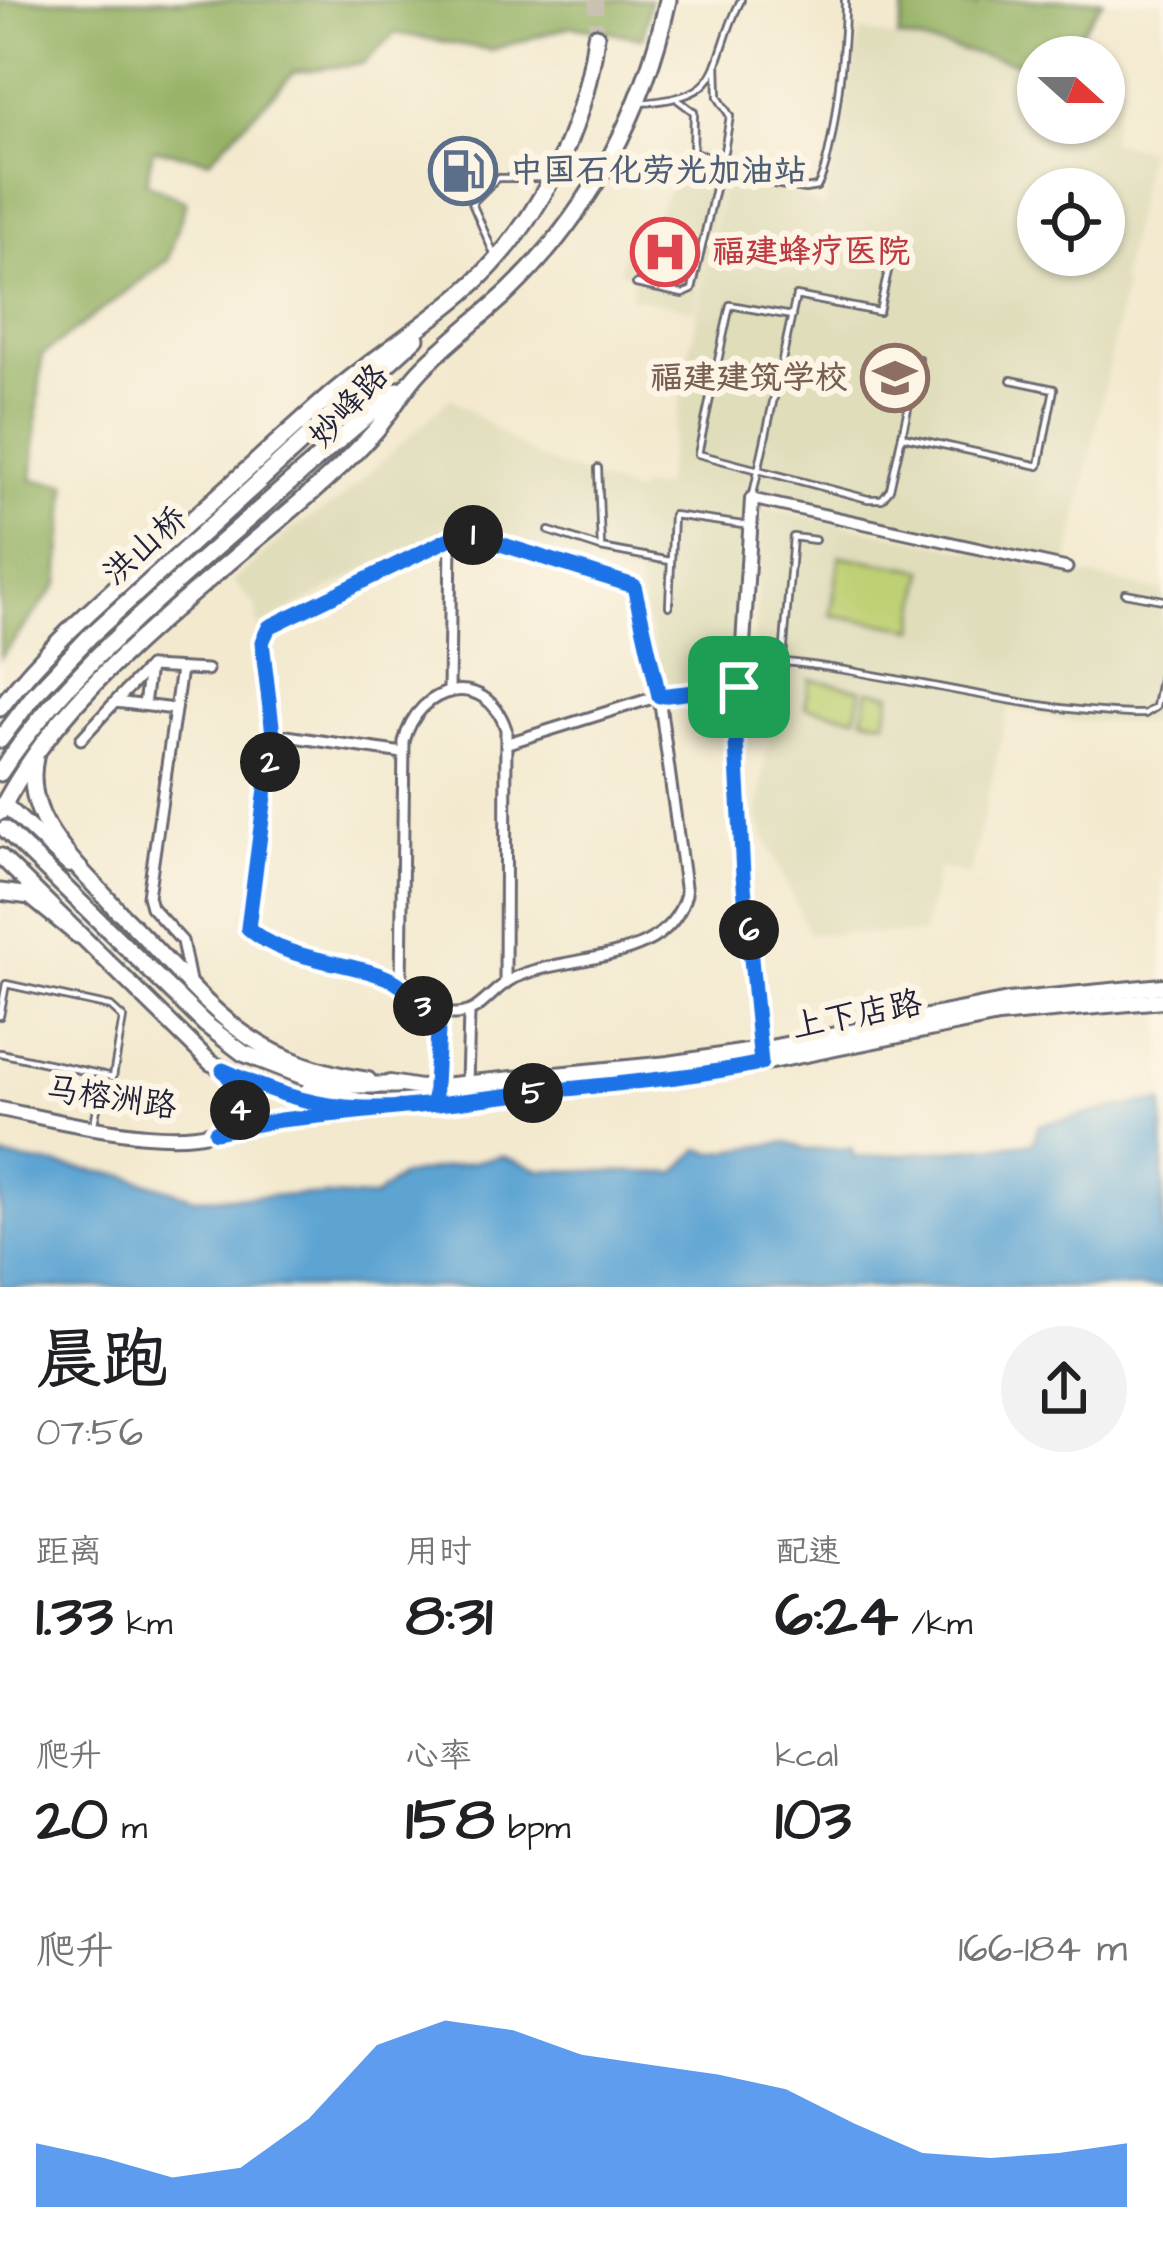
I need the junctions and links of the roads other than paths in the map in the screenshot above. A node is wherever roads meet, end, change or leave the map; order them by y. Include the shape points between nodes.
1 (668, 0) edge
2 (741, 0) edge
3 (845, 0) edge
4 (596, 36) tunnel mouth
5 (717, 63) junction
6 (678, 100) junction
7 (637, 103) junction
8 (551, 178) junction
9 (892, 253) dead end
10 (496, 258) junction
11 (636, 284) dead end
12 (464, 291) junction
13 (792, 316) junction
14 (919, 358) dead end
15 (419, 372) junction
16 (1011, 380) dead end
17 (902, 436) junction
18 (598, 468) dead end
19 (757, 470) junction
20 (752, 499) junction
21 (750, 526) junction
22 (549, 531) dead end
23 (451, 538) junction
24 (815, 540) dead end
25 (601, 548) junction
26 (670, 561) junction
27 (1067, 568) dead end
28 (1125, 593) dead end
29 (1163, 600) edge
30 (670, 606) dead end
31 (740, 658) junction
32 (783, 661) junction
33 (149, 668) junction
34 (1163, 668) edge
35 (181, 669) junction
36 (207, 670) dead end
37 (739, 687) junction
38 (449, 691) junction
39 (659, 696) junction
40 (115, 702) junction
41 (144, 705) junction
42 (0, 708) edge
43 (175, 709) junction
44 (273, 734) junction
45 (81, 739) dead end
46 (0, 740) edge
47 (508, 743) junction
48 (37, 752) junction
49 (403, 753) junction
50 (0, 773) edge
51 (1, 805) edge
52 (3, 832) edge
53 (0, 856) edge
54 (0, 892) edge
55 (118, 911) junction
56 (79, 934) junction
57 (505, 984) junction
58 (191, 986) junction
59 (401, 986) junction
60 (1163, 986) edge
61 (1163, 1000) edge
62 (439, 1012) junction
63 (469, 1013) junction
64 (0, 1016) edge
65 (0, 1053) edge
66 (760, 1056) junction
67 (223, 1070) junction
68 (104, 1076) junction
69 (397, 1084) junction
70 (427, 1087) junction
71 (467, 1092) junction
72 (426, 1104) junction
73 (388, 1107) junction
74 (0, 1109) edge
75 (93, 1126) junction
76 (216, 1132) junction

1 - 7 main road, 妙峰路
2 - 5 lane
3 - 11 lane via 817,187 718,176 692,290
4 - 8 main road, 妙峰路 via 582,103
5 - 6 lane via 701,88
5 - 6 lane via 718,98 730,116 720,158 693,153 694,112
6 - 7 lane
7 - 15 main road, 妙峰路 via 570,221 510,290
8 - 10 main road, 妙峰路
8 - 10 lane via 497,178 472,203
9 - 13 lane via 879,312 796,296
10 - 12 main road, 妙峰路
12 - 42 main road, 妙峰路 via 350,379 89,610
12 - 46 main road, 洪山桥 via 89,637
13 - 19 lane
13 - 19 lane via 730,305 698,454
14 - 17 lane
15 - 48 main road, 妙峰路 via 363,443 121,658
15 - 50 main road via 84,668
16 - 17 lane via 1054,389 1039,466
17 - 19 lane via 890,489 877,500
18 - 25 lane
19 - 20 lane
20 - 21 street
20 - 27 street
21 - 26 lane via 674,515
21 - 31 street
22 - 25 lane
23 - 38 street
23 - 39 street via 472,535 634,586
23 - 44 street via 266,630
24 - 32 lane via 793,537
25 - 26 lane
26 - 30 lane
28 - 29 lane
31 - 32 lane
31 - 37 street
32 - 34 lane via 1049,708 1132,714 1156,707
33 - 35 street
33 - 40 street
33 - 41 street
35 - 36 street
35 - 43 street
37 - 39 street
37 - 66 street via 743,875
38 - 47 street via 496,710
38 - 49 street via 418,709
39 - 47 street
39 - 57 street via 685,876 682,908 646,944
40 - 41 street
40 - 45 street
41 - 43 street
43 - 58 street via 148,896 182,941
44 - 49 street
44 - 59 street via 248,928 297,954
47 - 57 street
48 - 51 main road, 妙峰路
48 - 55 main road via 37,812
49 - 59 street
51 - 55 main road, 上下店路
52 - 69 main road via 243,1054 326,1085
52 - 73 main road via 239,1060 298,1088
53 - 56 main road
54 - 56 main road via 30,896
55 - 58 main road, 上下店路
56 - 67 main road
57 - 63 street
58 - 69 main road, 上下店路 via 259,1046 332,1073
59 - 62 street
60 - 66 main road, 上下店路 via 1008,1000
61 - 66 main road, 上下店路 via 998,1015
62 - 63 street
62 - 70 street
63 - 71 street
64 - 68 lane via 5,984 111,1007 123,1018 112,1077
65 - 68 lane
66 - 71 main road, 上下店路
67 - 73 main road via 320,1103
67 - 76 street via 242,1105
68 - 75 lane
69 - 70 main road, 上下店路
70 - 71 main road, 上下店路
70 - 72 street
71 - 72 main road, 上下店路
72 - 73 main road, 上下店路
73 - 76 main road
74 - 75 street, 马榕洲路
75 - 76 street, 马榕洲路 via 154,1136

